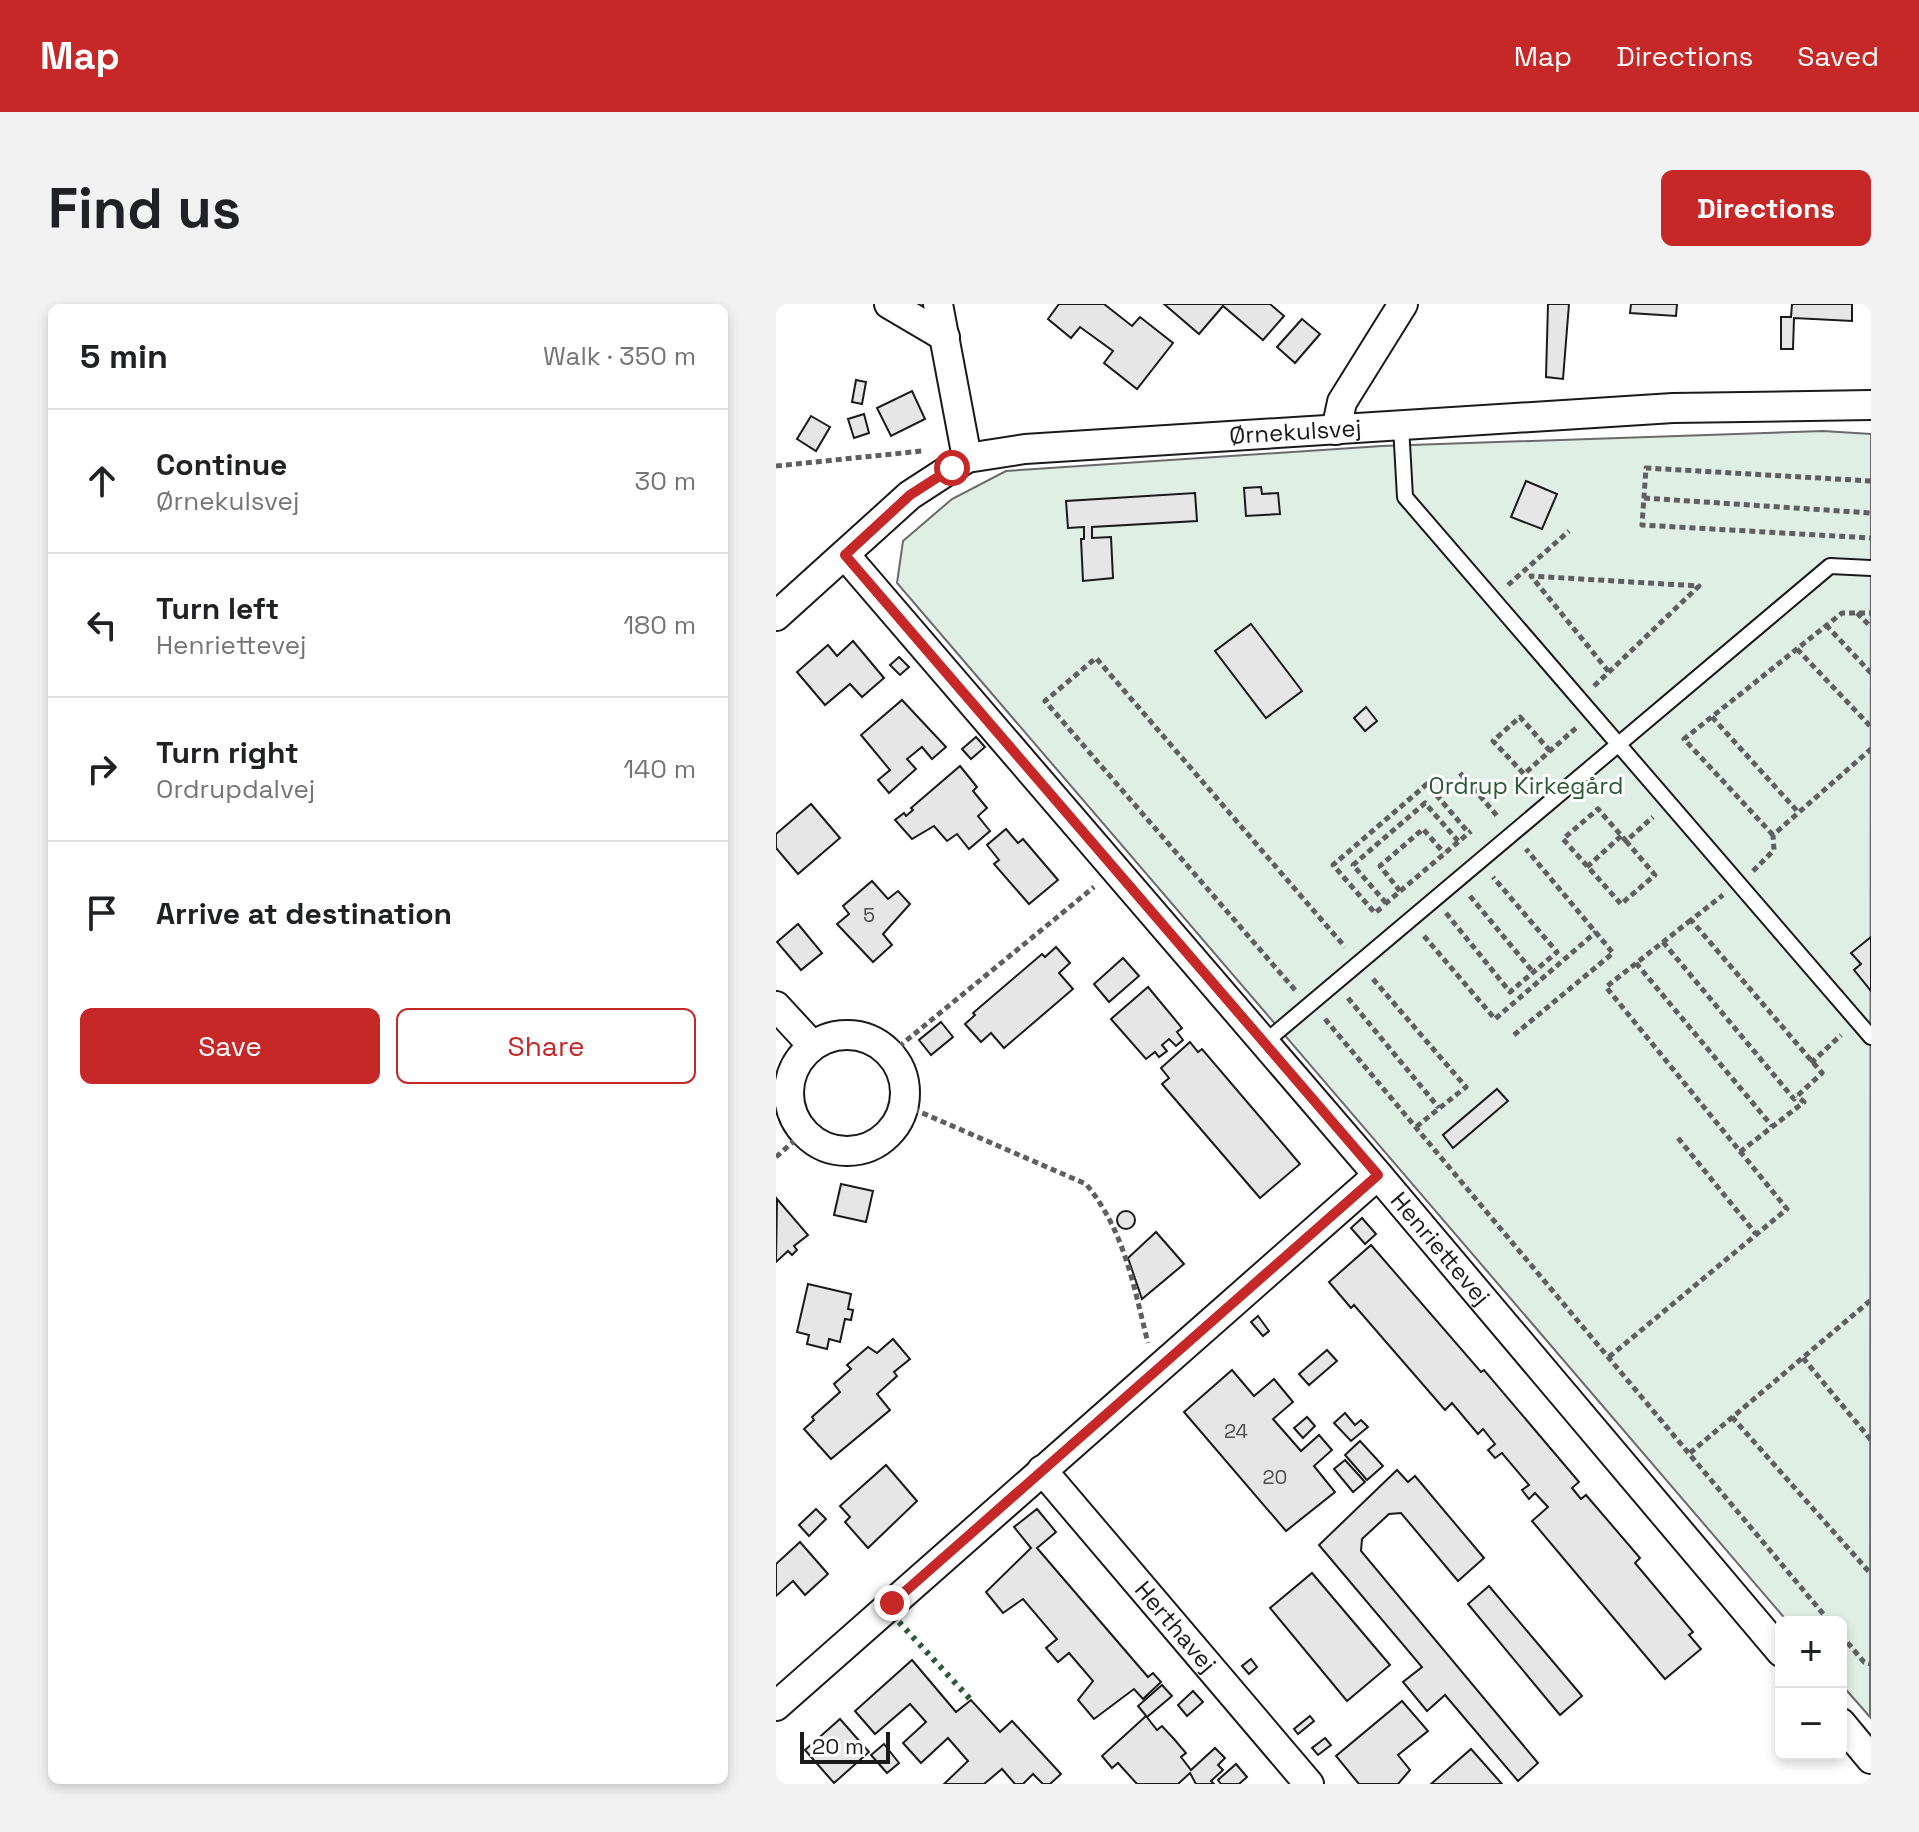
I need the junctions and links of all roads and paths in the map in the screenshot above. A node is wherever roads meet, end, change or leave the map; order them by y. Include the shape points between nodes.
1 (889, 304) edge
2 (938, 304) edge
3 (1403, 304) edge
4 (945, 337) junction
5 (1871, 405) edge
6 (1401, 426) junction
7 (1336, 430) junction
8 (959, 463) junction
9 (776, 466) edge
10 (1871, 481) edge
11 (1644, 498) junction
12 (1871, 513) edge
13 (1569, 531) dead end
14 (1871, 538) edge
15 (845, 555) junction
16 (1871, 568) edge
17 (1526, 569) junction
18 (1531, 576) junction
19 (1492, 599) junction
20 (1856, 613) junction
21 (1871, 613) edge
22 (776, 616) edge
23 (1826, 625) junction
24 (1871, 627) edge
25 (1797, 649) junction
26 (1609, 672) junction
27 (1871, 673) edge
28 (1579, 700) junction
29 (1592, 714) junction
30 (1712, 717) junction
31 (1871, 727) edge
32 (1618, 744) junction
33 (1871, 749) edge
34 (1550, 751) junction
35 (1460, 773) dead end
36 (1669, 804) junction
37 (1799, 813) junction
38 (1468, 832) dead end
39 (1512, 833) junction
40 (1773, 835) junction
41 (1623, 839) junction
42 (1458, 841) dead end
43 (1444, 853) dead end
44 (1480, 861) junction
45 (1587, 867) junction
46 (1115, 870) junction
47 (1492, 875) junction
48 (1738, 883) junction
49 (1400, 891) dead end
50 (1469, 894) junction
51 (1410, 920) junction
52 (1691, 920) junction
53 (1596, 932) junction
54 (1663, 942) junction
55 (1359, 963) junction
56 (1636, 963) junction
57 (1533, 972) junction
58 (1361, 981) dead end
59 (1353, 988) dead end
60 (1310, 1004) junction
61 (776, 1006) edge
62 (1857, 1021) junction
63 (1514, 1035) dead end
64 (1871, 1037) edge
65 (1264, 1043) junction
66 (812, 1045) junction
67 (891, 1053) junction
68 (1811, 1063) junction
69 (1797, 1096) junction
70 (904, 1105) junction
71 (1439, 1108) junction
72 (1772, 1126) junction
73 (1416, 1127) junction
74 (803, 1133) junction
75 (1678, 1138) dead end
76 (1740, 1152) junction
77 (776, 1157) edge
78 (1378, 1175) junction
79 (1756, 1234) junction
80 (1870, 1304) edge
81 (1609, 1357) junction
82 (1803, 1358) junction
83 (1155, 1369) junction
84 (1732, 1417) junction
85 (1871, 1440) edge
86 (1690, 1453) junction
87 (1042, 1470) junction
88 (1871, 1574) edge
89 (1825, 1616) edge
90 (1847, 1642) edge
91 (1775, 1645) edge
92 (1871, 1664) edge
93 (776, 1706) edge
94 (1847, 1730) edge
95 (1871, 1759) edge
96 (1309, 1784) edge

1 - 4 street
2 - 4 street
3 - 7 street via 1342,402
4 - 8 street
5 - 6 street, Ørnekulsvej via 1673,408
6 - 7 street, Ørnekulsvej
6 - 19 lane via 1405,497
7 - 8 street, Ørnekulsvej via 1025,449
8 - 9 path via 916,451
8 - 15 street, Ørnekulsvej via 910,495
10 - 11 path via 1646,468
11 - 12 path
11 - 14 path via 1642,525
13 - 17 path
15 - 22 street, Ørnekulsvej
15 - 46 street, Henriettevej
16 - 32 lane via 1830,566
17 - 18 path
17 - 19 path
18 - 26 path
18 - 26 path via 1699,586
19 - 28 lane
20 - 21 path
20 - 23 path via 1842,613
20 - 24 path
23 - 25 path
23 - 27 path
25 - 30 path
25 - 31 path
26 - 28 path
28 - 29 lane
29 - 32 lane
29 - 34 path
30 - 37 path
30 - 40 path via 1684,739
32 - 36 lane
32 - 39 lane
33 - 37 path
34 - 34 path via 1524,774 1493,741 1520,717
35 - 39 path
36 - 41 path
36 - 48 lane
37 - 40 path
38 - 42 path via 1427,784 1333,865 1375,913 1383,906 1353,865 1425,803
39 - 44 lane
39 - 53 path
40 - 48 path via 1774,850 1766,861
41 - 45 path
41 - 45 path via 1598,809 1563,839
41 - 45 path via 1655,875 1621,904
43 - 49 path via 1423,829 1380,866
44 - 47 path
44 - 51 lane
46 - 65 street, Henriettevej
46 - 67 path
47 - 50 path
47 - 57 path via 1557,952
48 - 52 path
48 - 62 lane
50 - 57 path
50 - 57 path via 1446,913 1510,992
51 - 53 path via 1495,1019
51 - 55 lane
52 - 54 path
52 - 68 path
53 - 63 path via 1613,953
54 - 56 path
54 - 69 path via 1794,1099
55 - 60 lane
55 - 60 path via 1096,658 1045,701
56 - 72 path
56 - 76 path via 1606,987
58 - 71 path via 1369,974 1466,1087
59 - 71 path via 1344,994
60 - 65 lane
60 - 73 path
61 - 66 street
62 - 64 lane
62 - 68 path
65 - 78 street, Henriettevej
66 - 67 street via 827,1037 861,1036
66 - 74 street via 794,1069 788,1097
67 - 70 street via 905,1087
68 - 69 path via 1822,1073
69 - 72 path via 1804,1102
70 - 74 street via 887,1136 854,1151 835,1151
70 - 83 path via 1086,1184 1121,1238
71 - 73 path
72 - 76 path
73 - 81 path
74 - 77 path
75 - 79 path
76 - 79 path via 1787,1209
78 - 83 street
78 - 91 street, Henriettevej
79 - 81 path
80 - 82 path
81 - 86 path
82 - 84 path
82 - 85 path
83 - 87 street
84 - 86 path
84 - 88 path
86 - 89 path
87 - 93 street
87 - 96 street, Herthavej
90 - 92 path
94 - 95 street

